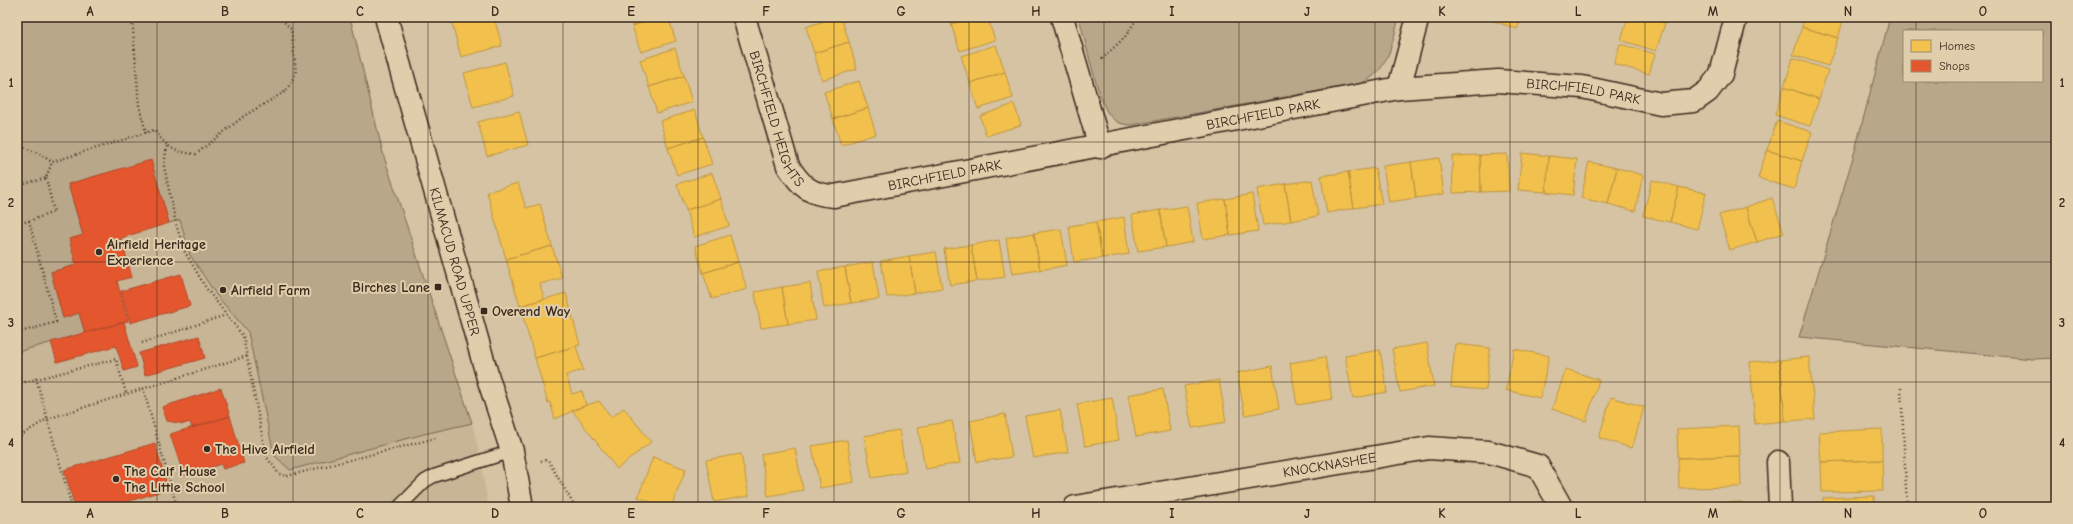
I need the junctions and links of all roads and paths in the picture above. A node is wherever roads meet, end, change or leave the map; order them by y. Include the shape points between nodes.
1 (132, 17) edge
2 (279, 17) edge
3 (386, 17) edge
4 (744, 17) edge
5 (1062, 17) edge
6 (1138, 17) edge
7 (1418, 17) edge
8 (1736, 17) edge
9 (1077, 70) junction
10 (1399, 88) junction
11 (146, 133) junction
12 (17, 145) edge
13 (167, 146) junction
14 (1100, 147) junction
15 (52, 162) junction
16 (46, 178) junction
17 (17, 186) edge
18 (834, 196) joint
19 (28, 221) junction
20 (17, 224) edge
21 (226, 316) junction
22 (17, 333) edge
23 (142, 343) dead end
24 (247, 356) junction
25 (36, 378) junction
26 (17, 384) edge
27 (143, 388) junction
28 (1901, 388) dead end
29 (126, 393) junction
30 (46, 419) junction
31 (17, 438) edge
32 (436, 438) dead end
33 (514, 458) junction
34 (1778, 462) dead end
35 (72, 507) edge
36 (177, 507) edge
37 (399, 507) edge
38 (522, 507) edge
39 (575, 507) edge
40 (1075, 507) edge
41 (1561, 507) edge
42 (1780, 507) edge
43 (1907, 507) edge

1 - 11 path via 139,105
2 - 13 path via 291,29 296,73 286,91 244,116 196,154 178,152
3 - 33 street, KILMACUD ROAD UPPER via 488,378
4 - 18 street, BIRCHFIELD HEIGHTS via 788,166 805,187 818,195
5 - 9 street
6 - 9 path via 1125,37 1110,53
7 - 10 street
8 - 10 street, BIRCHFIELD PARK via 1721,74 1708,91 1694,101 1661,104 1582,87 1498,81
9 - 14 street
10 - 14 street, BIRCHFIELD PARK
11 - 13 path via 154,130
11 - 15 path
12 - 15 path
13 - 21 path via 164,166 176,224 185,252
14 - 18 street, BIRCHFIELD PARK
15 - 16 path
16 - 17 path
16 - 19 path via 54,212
19 - 20 path
19 - 22 path via 56,322
21 - 23 path
21 - 24 path via 243,336
24 - 27 path
24 - 32 path via 266,456 279,474 287,476
25 - 26 path
25 - 29 path via 116,359
25 - 30 path
27 - 29 path
27 - 36 path
28 - 43 path
29 - 30 path
30 - 31 path
30 - 35 path
33 - 37 lane via 434,476 424,481
33 - 38 street, KILMACUD ROAD UPPER
33 - 39 path via 548,460
34 - 42 street
40 - 41 street, KNOCKNASHEE via 1428,448 1489,452 1538,466

